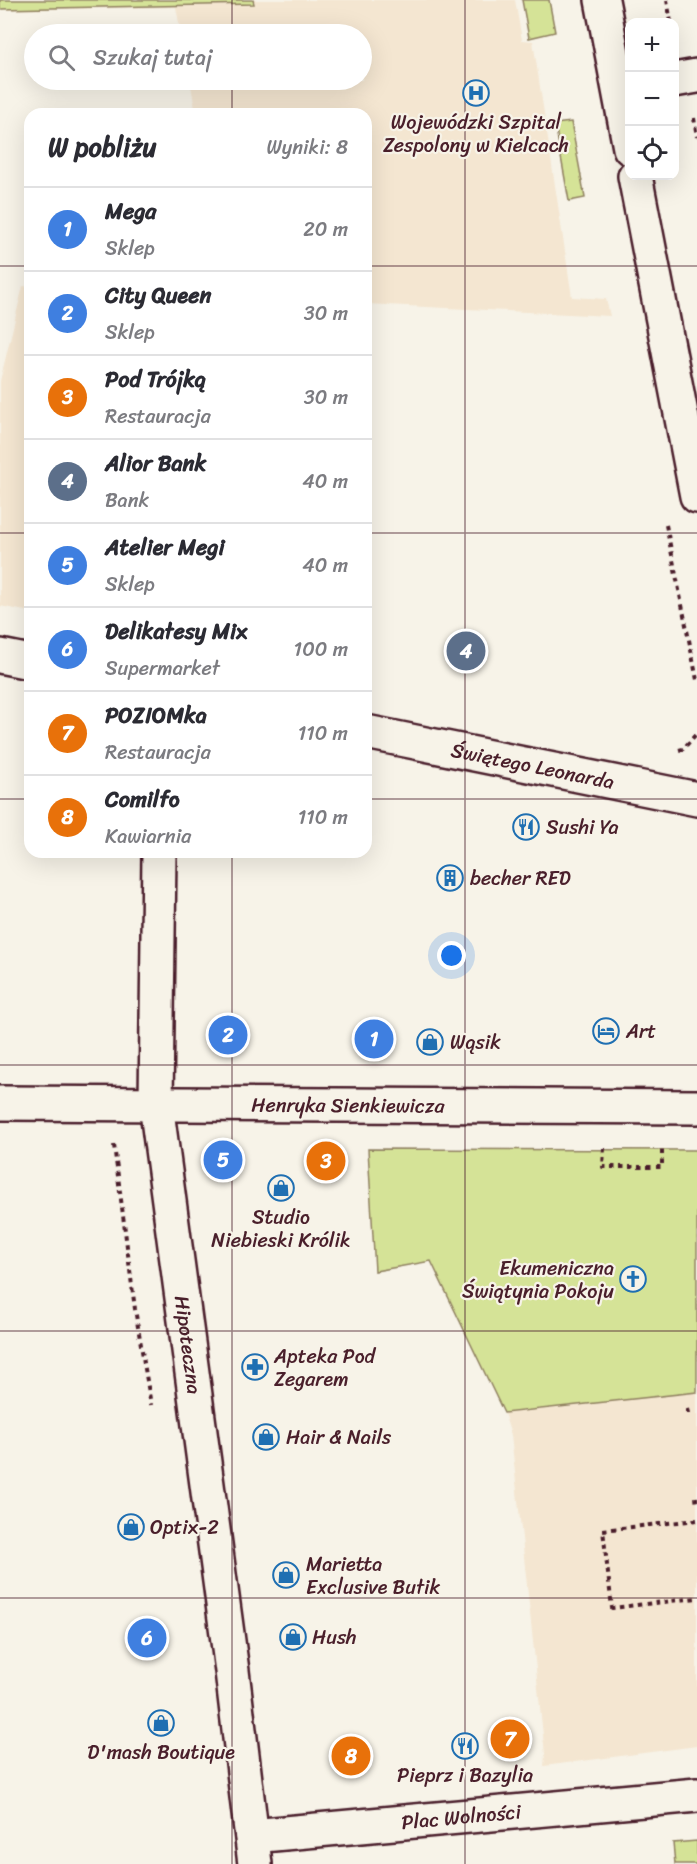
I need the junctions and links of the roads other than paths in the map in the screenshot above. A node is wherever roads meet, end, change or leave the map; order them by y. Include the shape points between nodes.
1 (603, 0) edge
2 (697, 76) edge
3 (679, 79) edge
4 (623, 86) edge
5 (628, 126) edge
6 (636, 180) edge
7 (696, 491) edge
8 (0, 656) edge
9 (24, 661) edge
10 (372, 733) edge
11 (697, 798) edge
12 (159, 858) edge
13 (0, 1103) edge
14 (156, 1104) junction
15 (697, 1107) edge
16 (697, 1795) edge
17 (254, 1850) edge

1 - 4 street
2 - 3 street
4 - 5 street
6 - 7 street
8 - 9 street
10 - 11 street, Świętego Leonarda
12 - 14 street, Hipoteczna
13 - 14 street, Henryka Sienkiewicza
14 - 15 street, Henryka Sienkiewicza
14 - 17 street, Hipoteczna
16 - 17 street, Plac Wolności

